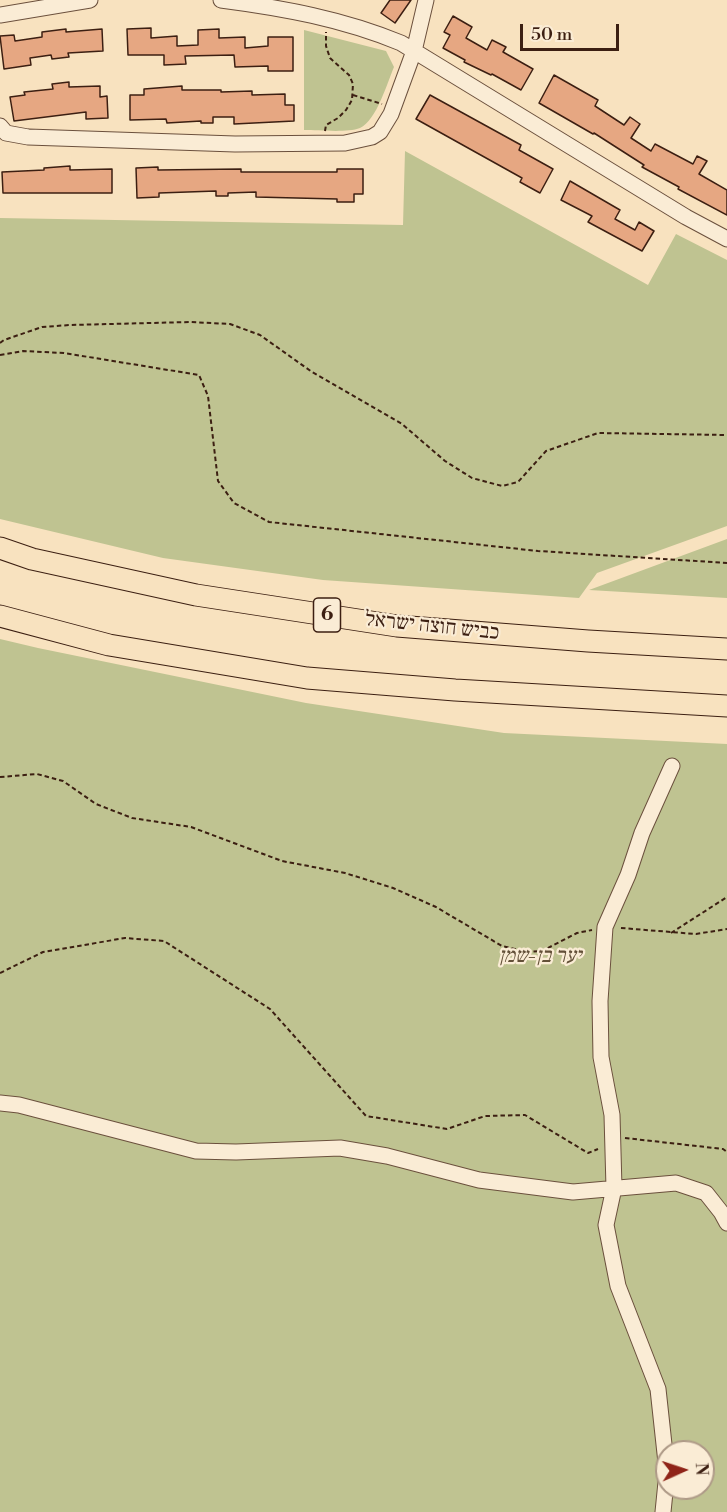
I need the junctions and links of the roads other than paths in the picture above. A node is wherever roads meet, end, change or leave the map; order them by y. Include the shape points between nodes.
1 (90, 0) edge
2 (221, 0) edge
3 (426, 0) edge
4 (0, 15) edge
5 (414, 51) junction
6 (0, 126) edge
7 (727, 239) edge
8 (0, 548) edge
9 (0, 616) edge
10 (727, 649) edge
11 (727, 706) edge
12 (672, 766) dead end
13 (0, 1103) edge
14 (614, 1188) junction
15 (727, 1223) edge
16 (663, 1512) edge

1 - 4 street
2 - 5 street via 327,18 376,33
3 - 5 street
5 - 6 street via 386,125 372,137 356,142 235,144 28,137 6,133
5 - 7 street
8 - 10 highway, כביש חוצה ישראל / 6 via 32,559 196,595 397,626
9 - 11 highway via 109,645 307,678
12 - 14 street via 605,927 601,1057 612,1115
13 - 14 street via 196,1151 340,1148 479,1180 573,1192
14 - 15 street via 676,1184 706,1193
14 - 16 street via 606,1225 618,1286 658,1389 667,1472

